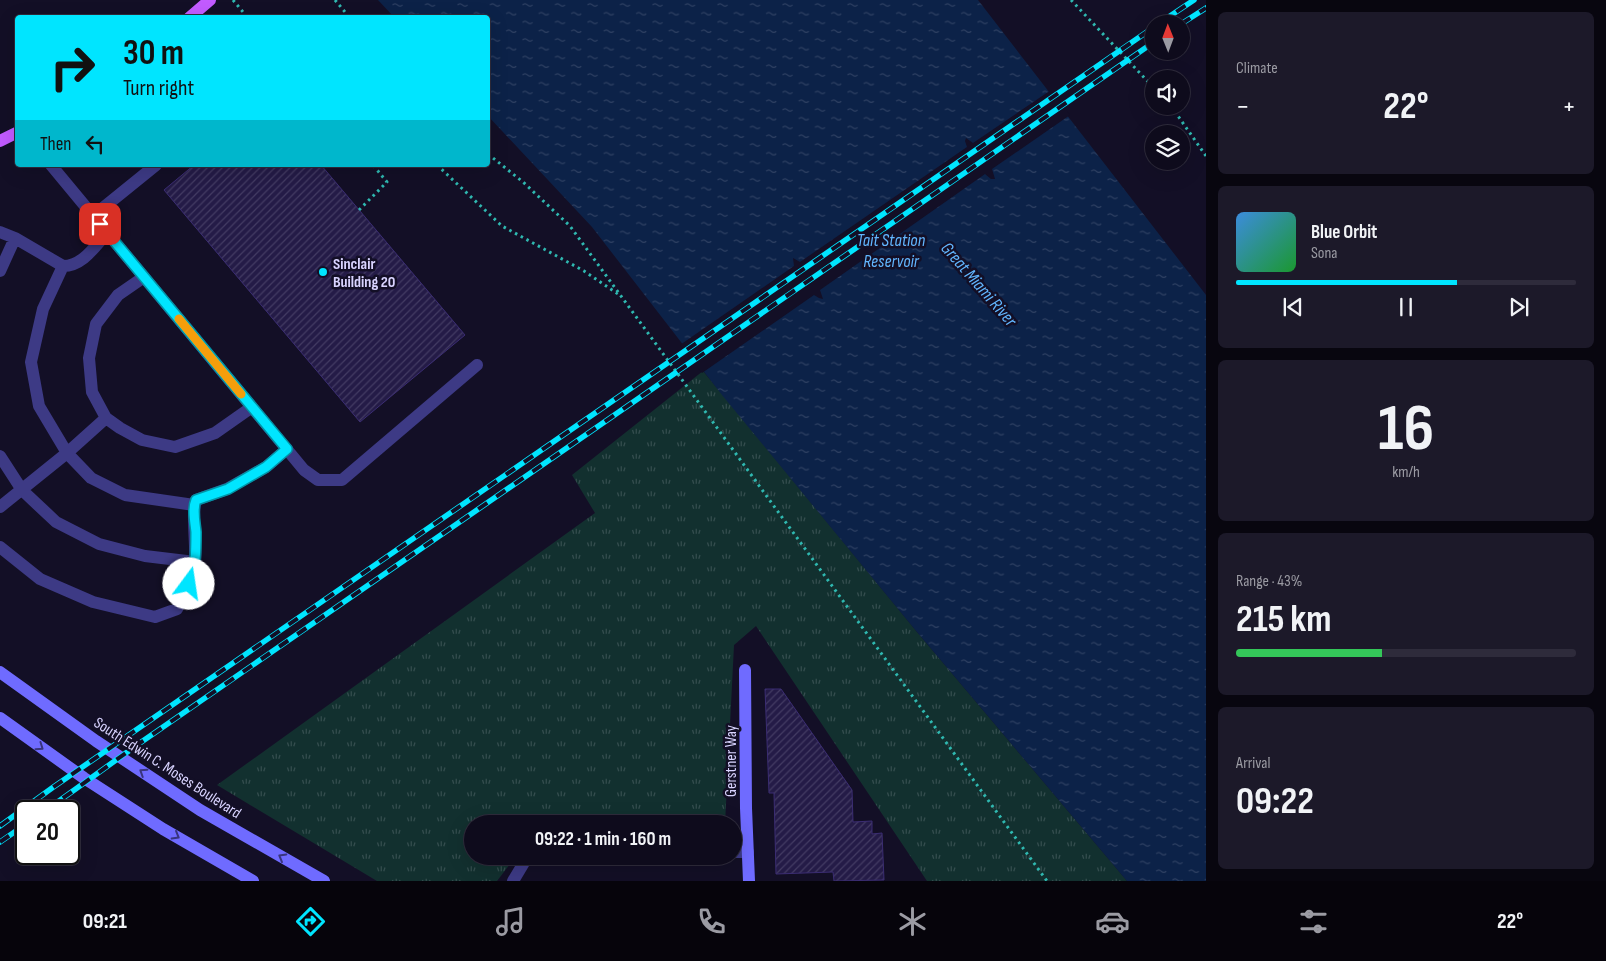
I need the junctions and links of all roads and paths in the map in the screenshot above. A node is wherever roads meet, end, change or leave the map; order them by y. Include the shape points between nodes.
1 (210, 0) edge
2 (233, 0) edge
3 (335, 0) edge
4 (1071, 0) edge
5 (192, 15) edge
6 (246, 15) edge
7 (348, 15) edge
8 (1145, 78) edge
9 (1176, 115) edge
10 (15, 134) edge
11 (0, 141) edge
12 (490, 156) edge
13 (1206, 156) edge
14 (53, 167) edge
15 (154, 167) edge
16 (375, 167) edge
17 (438, 167) edge
18 (359, 210) dead end
19 (93, 216) junction
20 (0, 232) edge
21 (107, 233) junction
22 (15, 238) junction
23 (63, 266) junction
24 (0, 271) edge
25 (144, 277) junction
26 (620, 296) junction
27 (477, 365) dead end
28 (252, 407) junction
29 (106, 418) junction
30 (287, 449) junction
31 (67, 453) junction
32 (0, 456) edge
33 (22, 490) junction
34 (194, 505) junction
35 (0, 507) edge
36 (0, 547) edge
37 (195, 562) junction
38 (745, 670) dead end
39 (0, 672) edge
40 (0, 718) edge
41 (742, 852) edge
42 (748, 852) junction
43 (523, 865) edge
44 (253, 881) edge
45 (324, 881) edge
46 (513, 881) edge
47 (749, 881) edge
48 (1048, 881) edge

1 - 5 main road
2 - 6 path
3 - 7 path
4 - 8 path
9 - 13 path
10 - 11 main road
12 - 26 path via 570,226
14 - 19 street
15 - 19 street
16 - 18 path via 387,182
17 - 26 path via 502,226 584,271
19 - 21 street
20 - 22 street
21 - 23 street via 84,258 72,266
21 - 25 street
22 - 23 street
22 - 24 street
23 - 31 street via 43,309 31,362 39,406
25 - 28 street
25 - 29 street via 118,295 96,324 88,358 92,392
26 - 48 path
27 - 30 street via 342,480 318,480 304,470
28 - 29 street via 215,434 175,447 142,440
28 - 30 street
29 - 31 street
30 - 34 street via 266,467 228,489 196,500
31 - 33 street
31 - 34 street via 91,478 125,495
32 - 33 street
33 - 35 street
33 - 37 street via 56,522 99,544 145,556
34 - 37 street
36 - 37 street via 40,579 93,602 156,617 177,609 195,571
38 - 42 main road, Gerstner Way
45 -> 39 main road, South Edwin C. Moses Boulevard via 200,810
40 -> 44 main road via 163,829
41 - 42 street
42 - 47 main road, Gerstner Way
43 - 46 street

